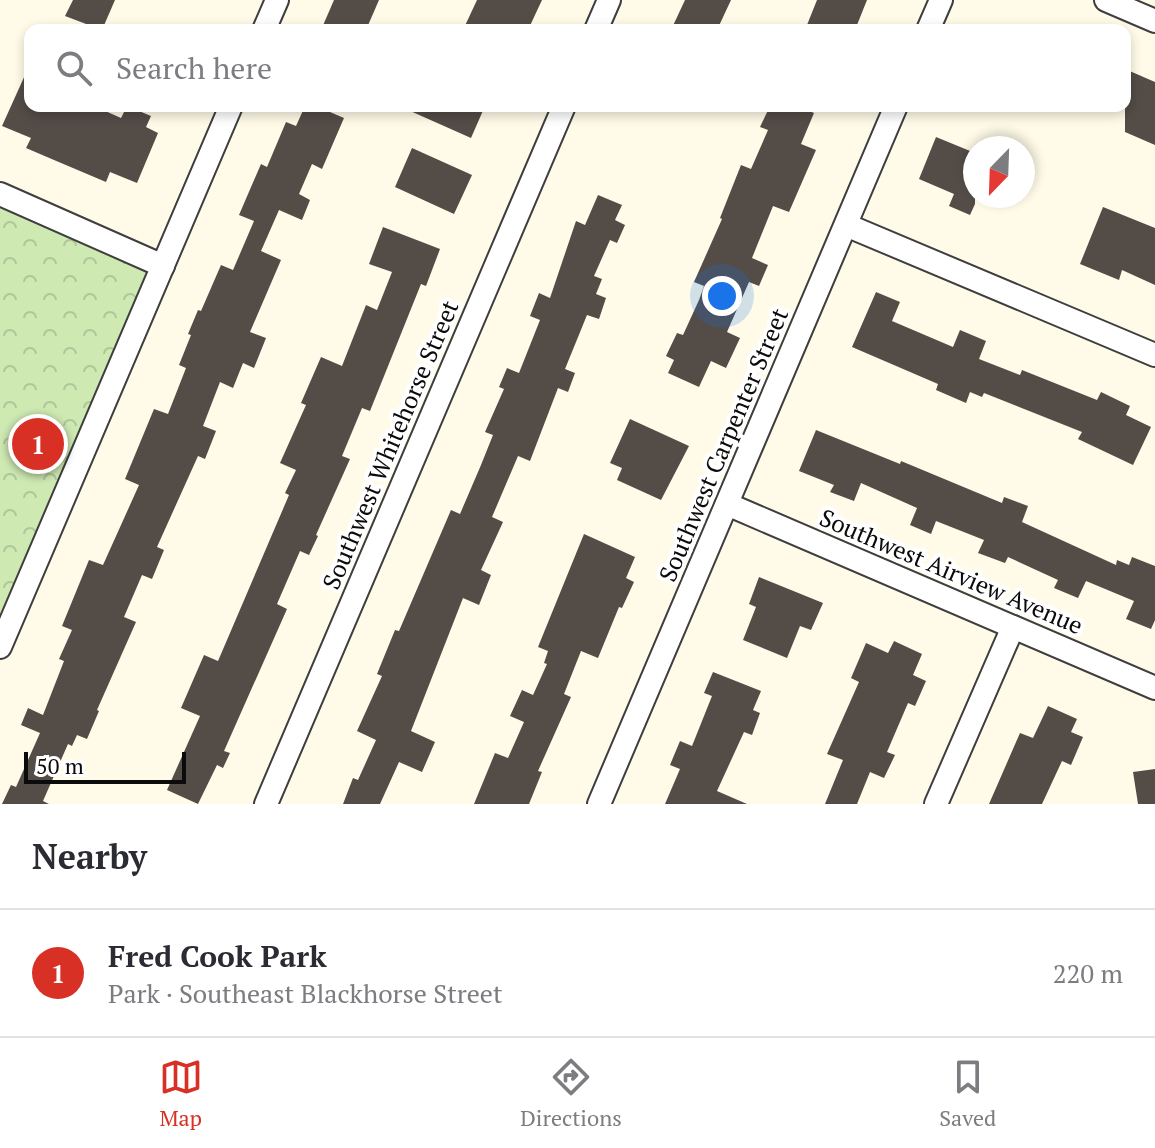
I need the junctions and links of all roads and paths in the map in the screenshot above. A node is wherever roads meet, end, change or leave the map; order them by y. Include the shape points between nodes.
1 (277, 0) edge
2 (609, 0) edge
3 (941, 0) edge
4 (1106, 0) edge
5 (1155, 21) edge
6 (267, 24) edge
7 (599, 24) edge
8 (931, 24) edge
9 (228, 112) edge
10 (561, 112) edge
11 (893, 112) edge
12 (0, 194) edge
13 (846, 225) junction
14 (163, 266) junction
15 (1155, 355) edge
16 (727, 504) junction
17 (1013, 627) junction
18 (0, 647) edge
19 (1155, 688) edge
20 (266, 804) edge
21 (599, 804) edge
22 (936, 804) edge

1 - 6 street
2 - 7 street
3 - 8 street
4 - 5 street
9 - 14 street
10 - 20 street, Southwest Whitehorse Street
11 - 13 street, Southwest Carpenter Street
12 - 14 street
13 - 15 street
13 - 16 street, Southwest Carpenter Street
14 - 18 street
16 - 17 street, Southwest Airview Avenue
16 - 21 street, Southwest Carpenter Street
17 - 19 street, Southwest Airview Avenue
17 - 22 street

